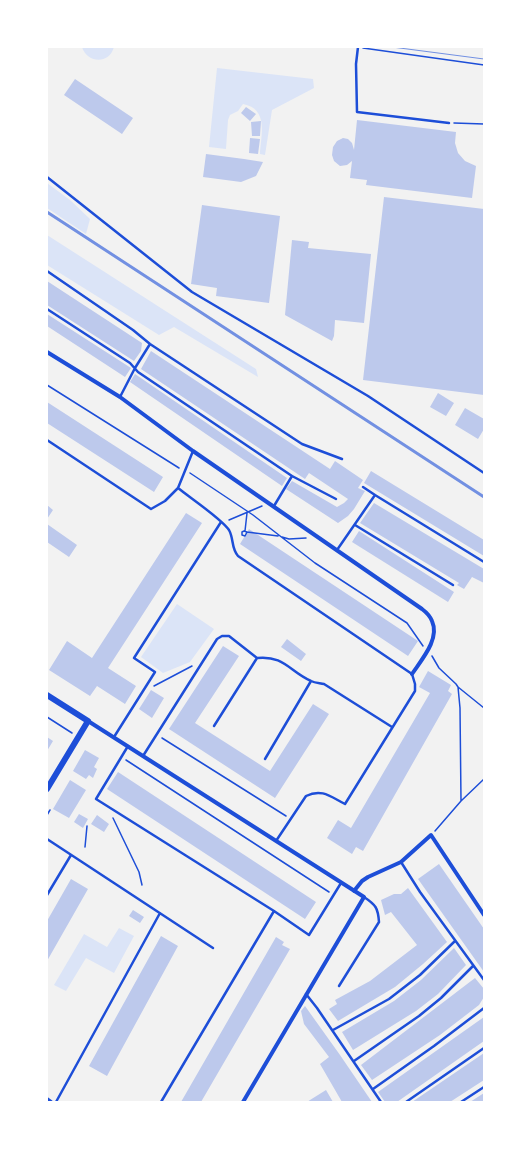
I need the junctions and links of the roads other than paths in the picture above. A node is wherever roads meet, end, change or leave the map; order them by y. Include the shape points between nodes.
1 (358, 47) edge
2 (449, 123) dead end
3 (47, 177) edge
4 (47, 271) edge
5 (47, 309) edge
6 (150, 344) junction
7 (47, 352) edge
8 (135, 368) junction
9 (120, 397) junction
10 (47, 440) edge
11 (193, 451) junction
12 (342, 460) dead end
13 (484, 473) edge
14 (292, 476) junction
15 (363, 487) dead end
16 (178, 488) junction
17 (375, 495) junction
18 (336, 499) dead end
19 (274, 506) junction
20 (221, 522) junction
21 (355, 525) junction
22 (337, 550) junction
23 (484, 562) edge
24 (452, 585) dead end
25 (257, 658) junction
26 (412, 674) junction
27 (311, 681) junction
28 (47, 695) edge
29 (88, 721) junction
30 (214, 726) dead end
31 (392, 727) junction
32 (114, 737) junction
33 (128, 746) junction
34 (143, 756) junction
35 (265, 759) dead end
36 (47, 788) edge
37 (47, 839) edge
38 (276, 841) junction
39 (71, 855) junction
40 (401, 862) junction
41 (341, 883) junction
42 (354, 891) junction
43 (47, 895) edge
44 (364, 897) junction
45 (274, 911) junction
46 (160, 913) junction
47 (484, 915) edge
48 (455, 940) junction
49 (213, 948) dead end
50 (473, 966) junction
51 (484, 980) edge
52 (339, 986) dead end
53 (306, 994) junction
54 (484, 1008) edge
55 (333, 1030) junction
56 (484, 1048) edge
57 (354, 1061) junction
58 (484, 1087) edge
59 (372, 1089) junction
60 (47, 1099) edge
61 (51, 1102) edge
62 (56, 1102) edge
63 (161, 1102) edge
64 (243, 1102) edge
65 (381, 1102) edge
66 (406, 1102) edge
67 (461, 1102) edge

1 - 2 lane via 357,112
3 - 13 lane via 192,292 368,396
4 - 6 lane
5 - 8 lane
6 - 8 lane
6 - 12 lane via 302,444
7 - 9 street
8 - 9 lane
8 - 14 lane
9 - 11 street
10 - 16 lane via 151,509 165,501
11 - 16 lane
11 - 19 street
14 - 18 lane
14 - 19 lane
15 - 17 lane
16 - 20 lane
17 - 21 lane
17 - 23 lane
19 - 22 street
20 - 26 lane via 229,530 234,551 238,556
20 - 32 lane via 134,658 154,672
21 - 22 lane
21 - 24 lane
22 - 26 street via 430,616 435,633
25 - 27 lane via 276,659
25 - 30 lane
25 - 34 lane via 229,636 216,639
26 - 31 lane via 415,691
27 - 31 lane via 324,684
27 - 35 lane
28 - 29 street
29 - 32 street
29 - 36 street
31 - 38 lane via 345,804 320,792 306,796
32 - 33 street
33 - 34 street
33 - 45 lane via 96,799
34 - 38 street
37 - 39 lane
38 - 41 street
39 - 43 lane
39 - 46 lane
40 - 42 street via 368,876
40 - 47 street via 431,835
40 - 48 lane
41 - 42 street
41 - 45 lane via 309,935
42 - 44 street
44 - 52 lane via 374,903 379,912 379,922
44 - 53 street
45 - 63 lane
46 - 49 lane
46 - 62 lane
48 - 50 lane
48 - 55 lane via 420,975 389,999
50 - 51 lane
50 - 57 lane via 419,1016
53 - 55 lane
53 - 64 street
54 - 59 lane
55 - 57 lane
56 - 66 lane
57 - 59 lane
58 - 67 lane
59 - 65 lane
60 - 61 street

